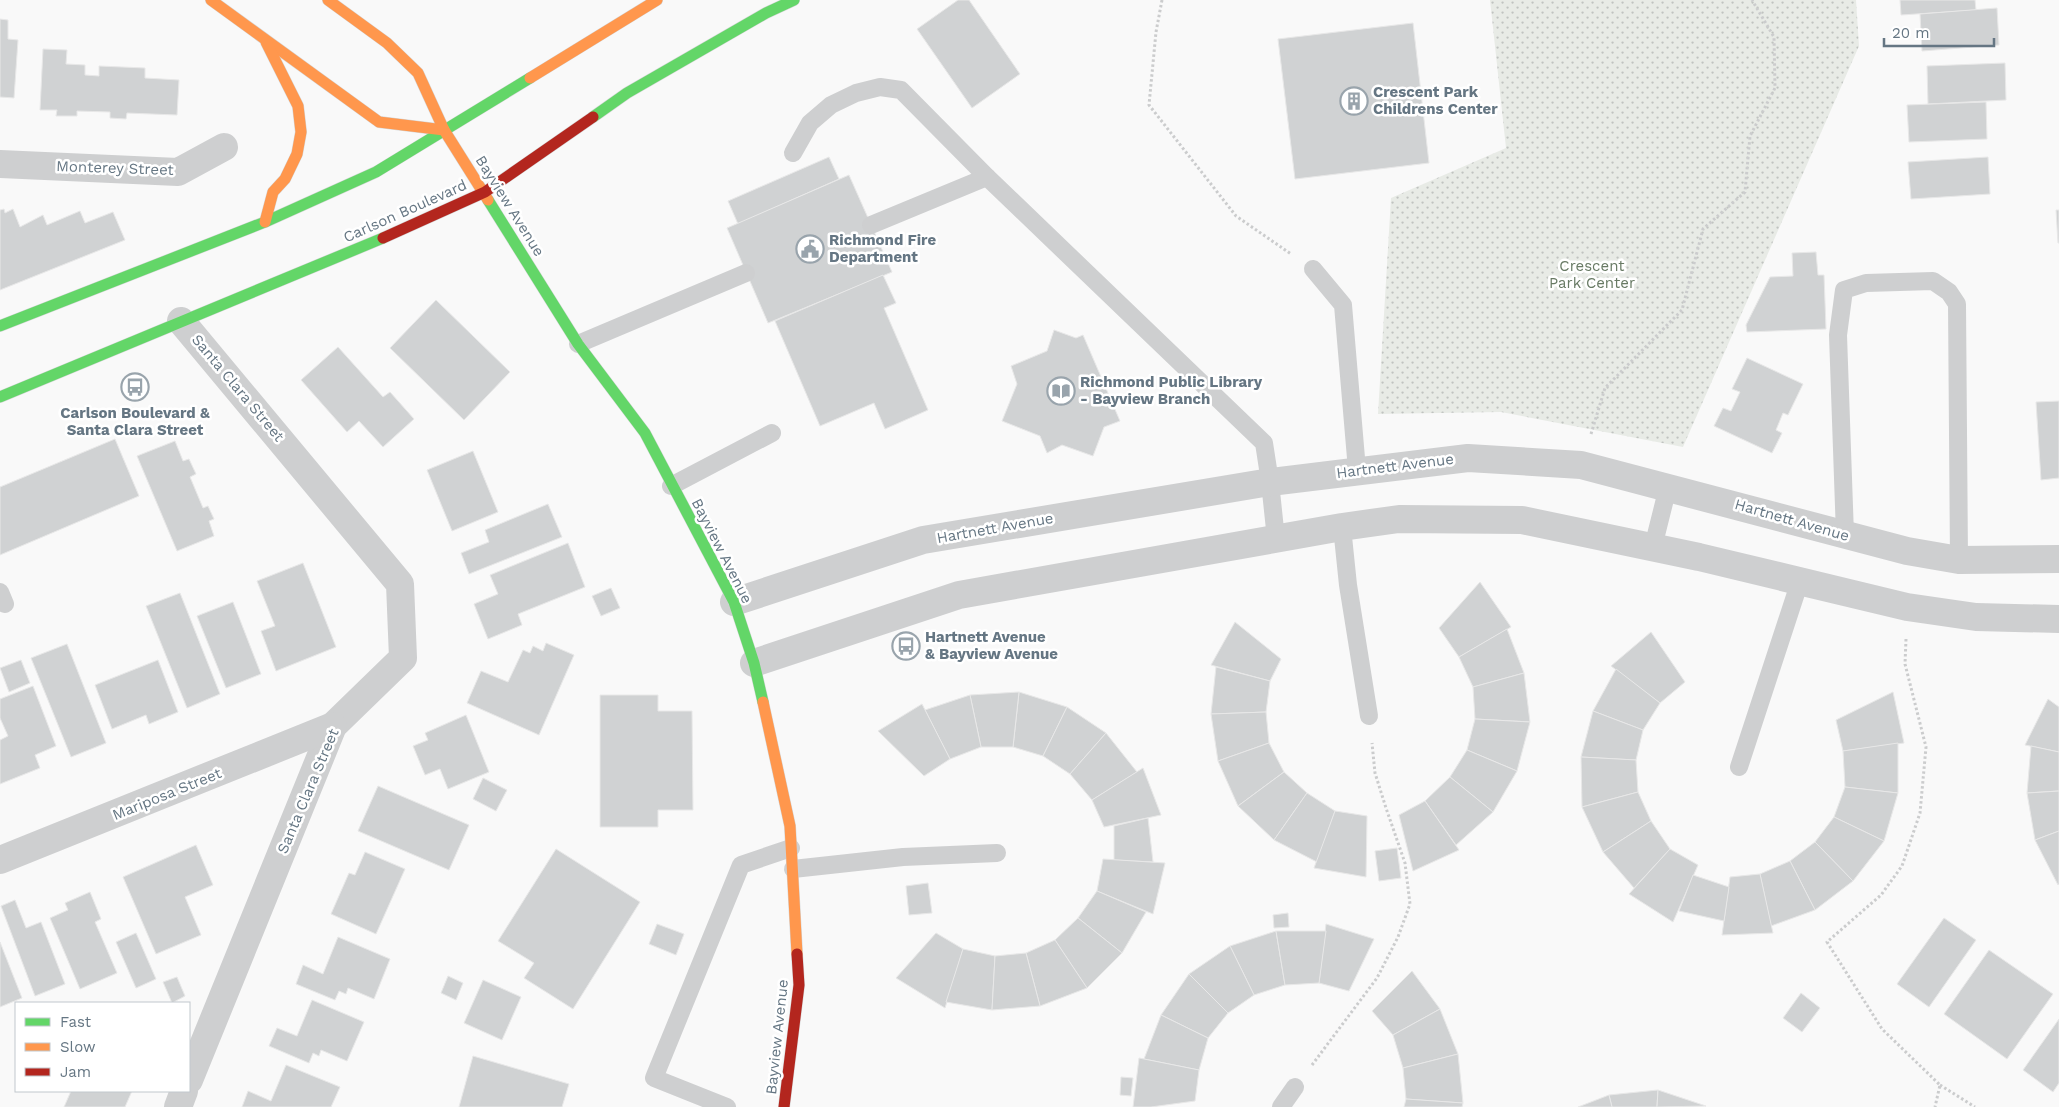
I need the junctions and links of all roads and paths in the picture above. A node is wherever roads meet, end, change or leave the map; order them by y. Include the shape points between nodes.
1 (211, 0) edge
2 (328, 0) edge
3 (657, 0) edge
4 (794, 0) edge
5 (1162, 0) edge
6 (1752, 0) edge
7 (264, 39) junction
8 (444, 130) junction
9 (224, 147) dead end
10 (793, 153) dead end
11 (0, 164) edge
12 (988, 177) junction
13 (485, 192) junction
14 (265, 222) junction
15 (871, 226) dead end
16 (1313, 269) joint
17 (746, 273) dead end
18 (181, 321) junction
19 (0, 326) edge
20 (578, 344) junction
21 (0, 397) edge
22 (772, 433) dead end
23 (1581, 465) junction
24 (1357, 470) junction
25 (1270, 482) junction
26 (671, 486) junction
27 (1668, 487) junction
28 (1342, 527) junction
29 (1845, 536) junction
30 (1276, 539) junction
31 (1653, 547) junction
32 (2059, 559) edge
33 (1959, 560) junction
34 (1800, 581) junction
35 (734, 602) junction
36 (1907, 607) junction
37 (2059, 619) edge
38 (754, 663) junction
39 (1369, 716) joint
40 (333, 726) junction
41 (1738, 767) dead end
42 (791, 848) junction
43 (997, 854) dead end
44 (0, 860) edge
45 (793, 869) junction
46 (190, 1078) edge
47 (1940, 1085) junction
48 (1295, 1087) joint
49 (184, 1092) edge
50 (178, 1107) edge
51 (727, 1107) edge
52 (784, 1107) edge
53 (1281, 1107) edge
54 (1935, 1107) edge
55 (1975, 1107) edge

1 - 7 street
2 - 8 street, Bayview Avenue via 387,44 418,73
3 - 8 street
4 - 13 street, Carlson Boulevard via 627,93
5 - 16 path via 1149,105 1236,216
6 - 23 path via 1774,37 1775,88 1750,136 1745,192 1702,229 1682,310 1605,388
7 - 8 street via 379,122
7 - 14 street via 298,106 301,132 295,159 285,179 273,192
8 - 13 street, Bayview Avenue
8 - 14 street via 376,172
9 - 11 street, Monterey Street via 178,172
10 - 12 lane via 810,123 831,105 856,93 880,87 901,90
12 - 15 lane
12 - 25 lane via 1264,443
13 - 18 street, Carlson Boulevard via 410,227
13 - 20 street, Bayview Avenue
14 - 19 street
16 - 24 lane via 1343,305
17 - 20 lane
18 - 21 street, Carlson Boulevard
18 - 40 street, Santa Clara Street via 400,584 403,658
20 - 26 street, Bayview Avenue via 645,433
22 - 26 lane
23 - 24 street, Hartnett Avenue via 1468,458
23 - 27 street, Hartnett Avenue
24 - 25 street, Hartnett Avenue
25 - 30 lane
25 - 35 street, Hartnett Avenue via 924,540
26 - 35 street, Bayview Avenue
27 - 29 street, Hartnett Avenue
27 - 31 lane
28 - 30 street
28 - 31 street via 1399,519 1522,520
28 - 39 lane
29 - 33 street, Hartnett Avenue
29 - 33 lane via 1838,335 1844,290 1866,283 1933,281 1950,292 1957,304
30 - 38 street via 959,595
31 - 34 street
32 - 33 street, Hartnett Avenue
34 - 36 street
34 - 41 lane
35 - 38 street, Bayview Avenue
36 - 37 street via 1976,617
36 - 47 path via 1905,664 1926,747 1920,813 1902,866 1881,895 1827,942 1882,1029
38 - 42 street, Bayview Avenue via 790,826
39 - 48 path via 1375,773 1405,862 1410,904 1377,978
40 - 44 street, Mariposa Street
40 - 46 street, Santa Clara Street
42 - 45 street, Bayview Avenue
42 - 51 lane via 741,865 654,1078
43 - 45 lane via 903,857
45 - 52 street, Bayview Avenue via 800,985
47 - 54 path
47 - 55 path
48 - 53 lane
49 - 50 street

